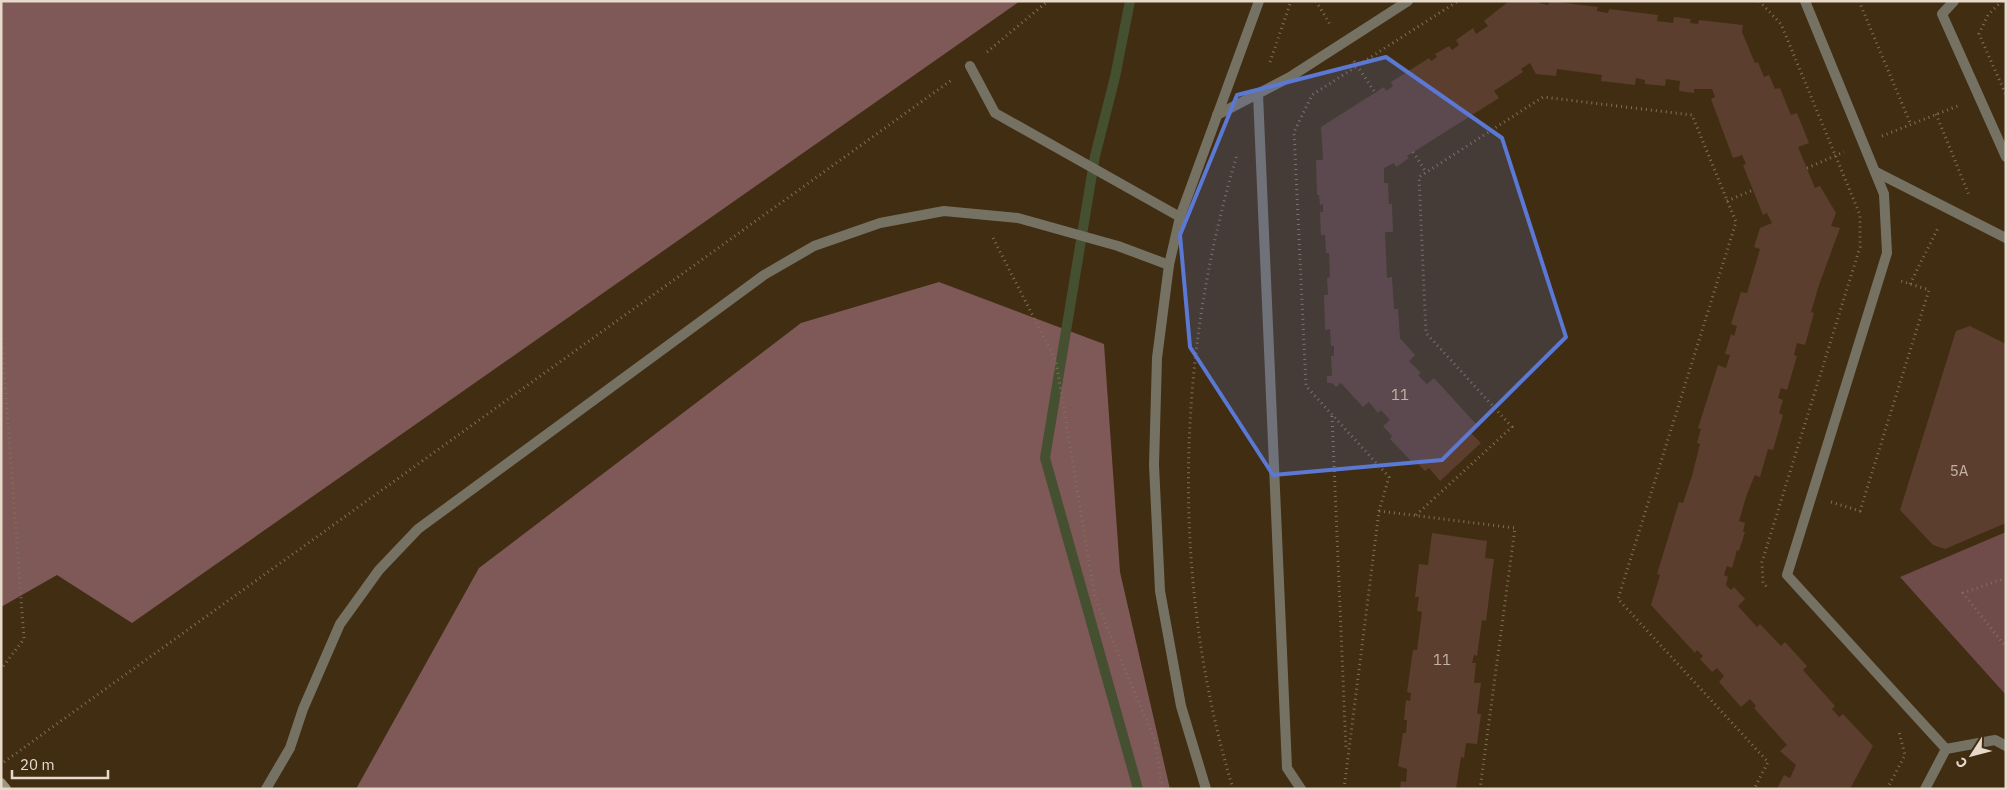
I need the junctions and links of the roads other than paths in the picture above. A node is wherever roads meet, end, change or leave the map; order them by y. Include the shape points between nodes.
1 (1259, 1) edge
2 (1408, 1) edge
3 (1804, 1) edge
4 (1954, 1) edge
5 (970, 66) road end
6 (1258, 94) junction
7 (1217, 115) junction
8 (2006, 157) edge
9 (1876, 172) junction
10 (1180, 217) junction
11 (2006, 238) edge
12 (1169, 265) junction
13 (2006, 746) edge
14 (1946, 749) junction
15 (1, 782) edge
16 (6, 789) edge
17 (266, 789) edge
18 (1206, 789) edge
19 (1301, 789) edge
20 (1925, 789) edge

1 - 7 street
2 - 6 street
3 - 9 street
4 - 8 street via 1942,14
5 - 10 street via 995,113
6 - 7 street
6 - 19 street via 1287,768
7 - 10 street
9 - 11 street
9 - 14 street via 1884,194 1888,252 1787,576
10 - 12 street
12 - 17 street via 1118,246 1018,218 944,211 880,223 814,246 764,275 418,529 379,570 340,624 303,709 290,748
12 - 18 street via 1156,358 1154,465 1160,591 1181,706
13 - 14 street via 1995,740
14 - 20 street
15 - 16 street

